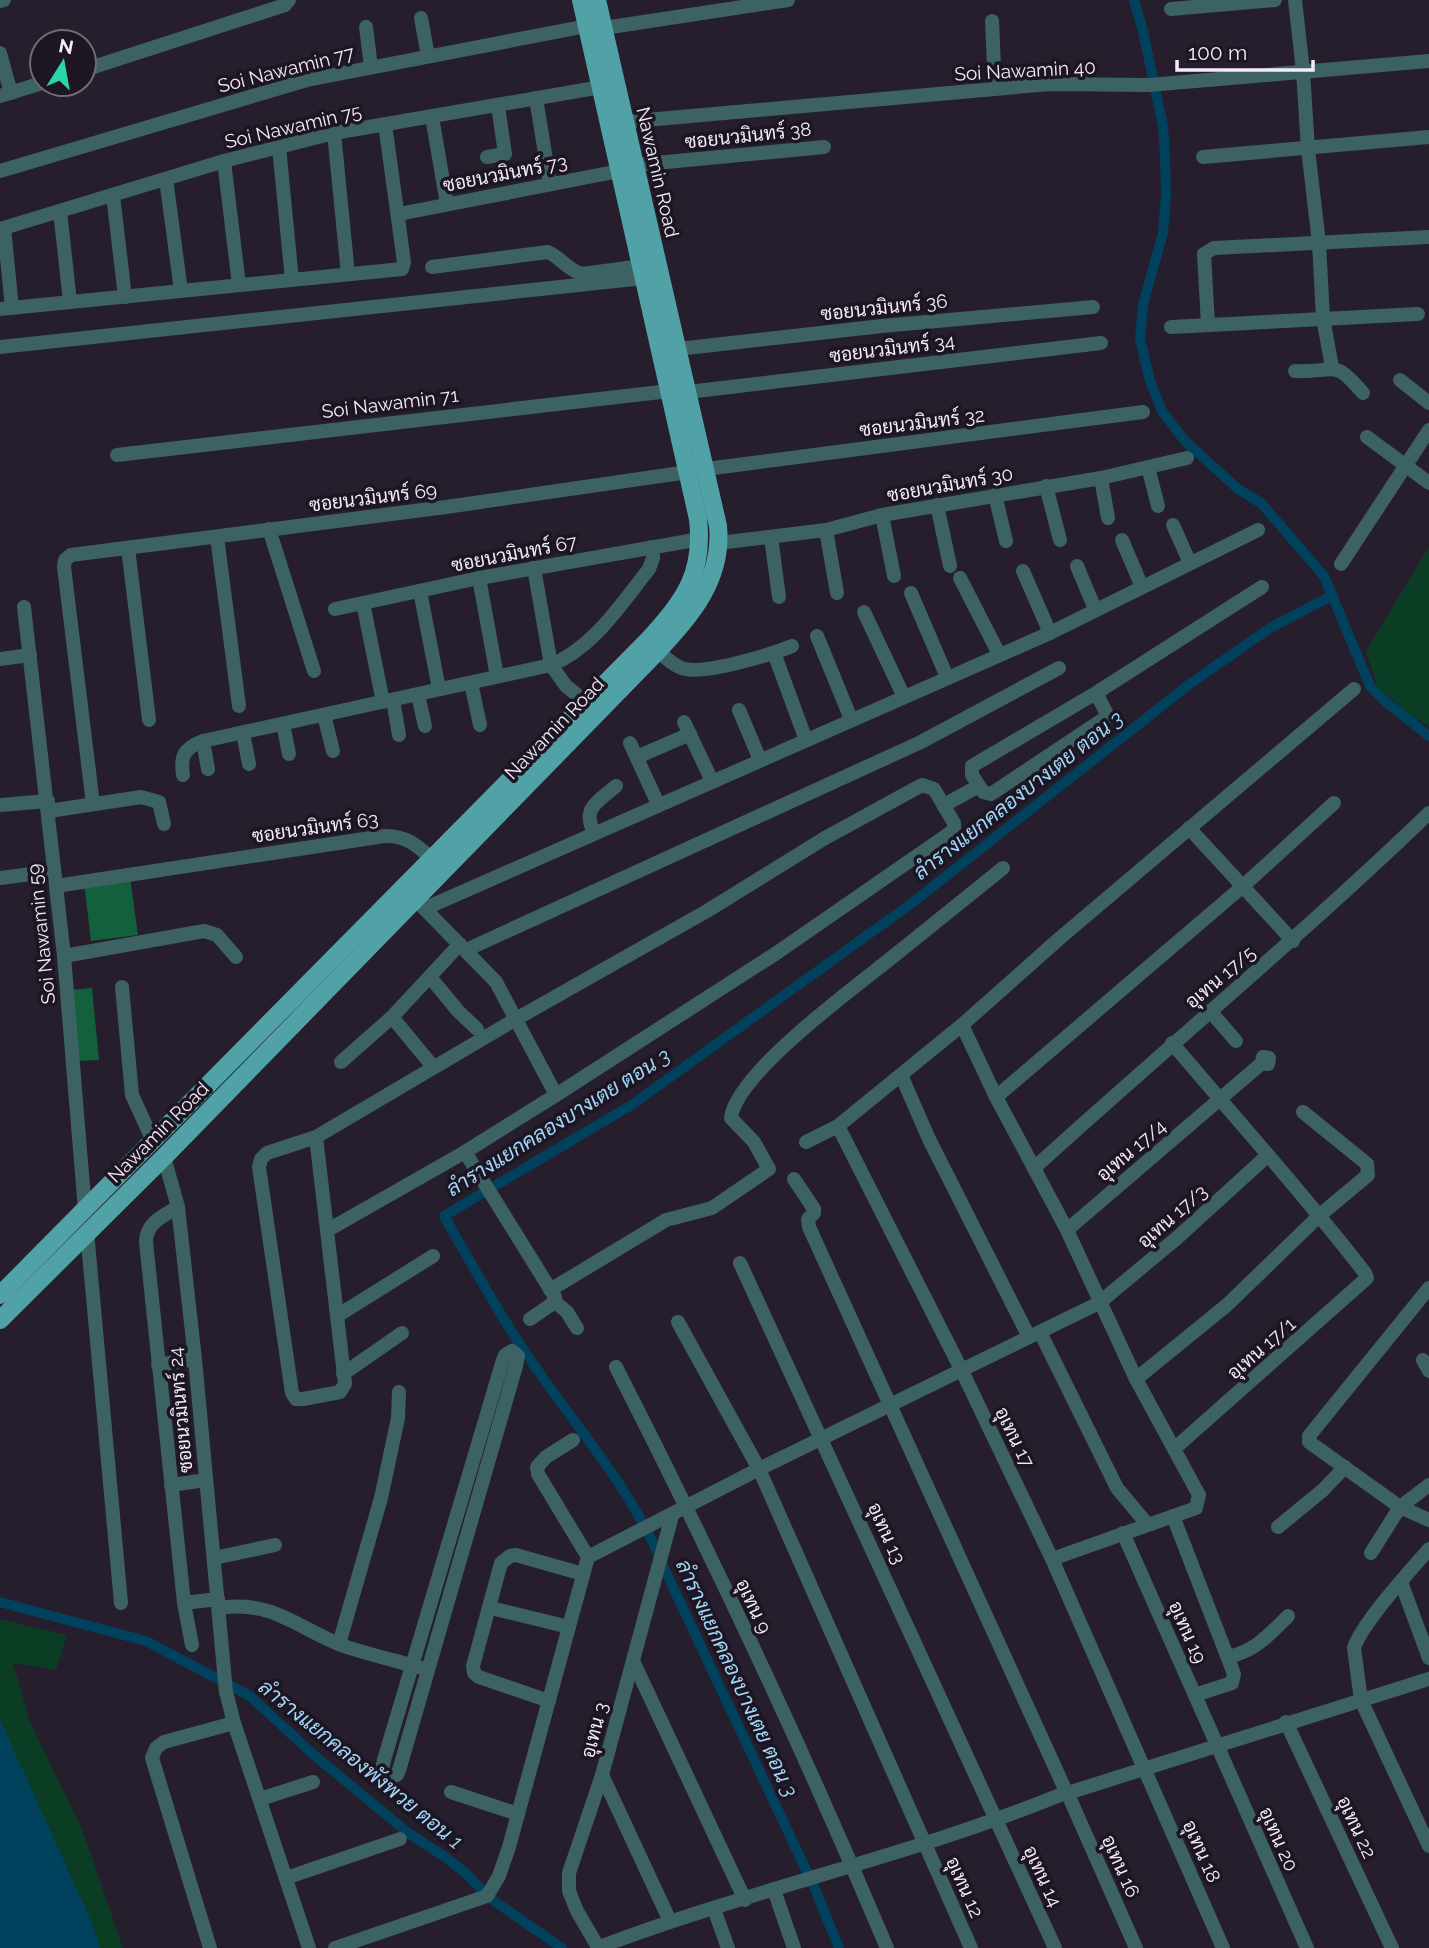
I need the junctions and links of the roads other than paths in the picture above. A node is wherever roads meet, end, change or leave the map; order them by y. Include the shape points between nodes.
1 (581, 0) edge
2 (597, 0) edge
3 (788, 0) edge
4 (1275, 0) edge
5 (1295, 0) edge
6 (287, 2) edge
7 (1171, 9) dead end
8 (421, 18) dead end
9 (992, 21) dead end
10 (366, 27) dead end
11 (595, 27) junction
12 (0, 53) edge
13 (428, 56) junction
14 (1429, 61) edge
15 (98, 65) edge
16 (371, 68) junction
17 (1303, 71) junction
18 (601, 87) junction
19 (28, 88) edge
20 (995, 89) junction
21 (6, 95) edge
22 (536, 98) junction
23 (498, 106) junction
24 (432, 117) junction
25 (624, 122) junction
26 (385, 124) junction
27 (334, 134) junction
28 (1429, 137) edge
29 (279, 146) junction
30 (824, 147) dead end
31 (1308, 149) junction
32 (487, 157) dead end
33 (1203, 157) dead end
34 (224, 161) junction
35 (627, 168) junction
36 (0, 171) edge
37 (166, 179) junction
38 (550, 184) junction
39 (113, 195) junction
40 (447, 204) junction
41 (60, 211) junction
42 (399, 214) junction
43 (2, 229) edge
44 (1429, 237) edge
45 (1319, 243) junction
46 (432, 267) dead end
47 (643, 272) junction
48 (348, 274) junction
49 (292, 280) junction
50 (239, 285) junction
51 (181, 291) junction
52 (125, 297) junction
53 (70, 302) junction
54 (1093, 307) dead end
55 (6, 309) edge
56 (1418, 314) dead end
57 (1323, 318) junction
58 (1208, 324) junction
59 (1171, 327) dead end
60 (1101, 343) dead end
61 (0, 347) edge
62 (678, 349) junction
63 (1332, 367) junction
64 (1295, 370) dead end
65 (1400, 380) dead end
66 (668, 391) junction
67 (688, 392) junction
68 (1363, 393) dead end
69 (1429, 402) edge
70 (1143, 412) dead end
71 (1429, 430) edge
72 (1367, 437) dead end
73 (117, 455) dead end
74 (1187, 458) dead end
75 (1406, 465) junction
76 (1148, 467) junction
77 (706, 469) junction
78 (688, 472) junction
79 (1101, 478) junction
80 (1429, 483) edge
81 (1046, 486) junction
82 (995, 495) junction
83 (937, 505) junction
84 (1158, 506) dead end
85 (882, 516) junction
86 (1108, 518) dead end
87 (1173, 525) dead end
88 (269, 529) junction
89 (826, 530) junction
90 (1258, 530) dead end
91 (217, 537) junction
92 (771, 537) junction
93 (700, 539) junction
94 (1060, 540) dead end
95 (1122, 540) dead end
96 (1006, 541) dead end
97 (719, 542) junction
98 (652, 547) junction
99 (128, 548) junction
100 (1191, 563) junction
101 (1340, 564) dead end
102 (950, 566) dead end
103 (1077, 566) dead end
104 (534, 568) junction
105 (1023, 571) dead end
106 (894, 576) dead end
107 (479, 578) junction
108 (960, 578) dead end
109 (1142, 587) junction
110 (1262, 587) dead end
111 (420, 591) junction
112 (836, 593) dead end
113 (911, 593) dead end
114 (779, 597) dead end
115 (363, 603) junction
116 (24, 607) dead end
117 (335, 609) dead end
118 (1095, 609) junction
119 (864, 612) dead end
120 (1051, 633) junction
121 (817, 636) dead end
122 (792, 646) dead end
123 (658, 652) junction
124 (774, 653) junction
125 (999, 654) junction
126 (30, 655) junction
127 (0, 659) edge
128 (551, 665) junction
129 (1059, 668) dead end
130 (314, 671) dead end
131 (497, 676) junction
132 (947, 677) junction
133 (471, 682) junction
134 (439, 689) junction
135 (1354, 690) dead end
136 (1096, 694) junction
137 (418, 695) junction
138 (904, 697) junction
139 (388, 701) junction
140 (586, 702) junction
141 (239, 706) dead end
142 (739, 710) dead end
143 (324, 715) junction
144 (851, 719) junction
145 (149, 720) dead end
146 (283, 724) junction
147 (480, 725) dead end
148 (425, 726) dead end
149 (243, 733) junction
150 (399, 735) dead end
151 (806, 740) junction
152 (203, 741) junction
153 (630, 743) dead end
154 (333, 751) dead end
155 (289, 754) dead end
156 (637, 757) junction
157 (760, 760) junction
158 (249, 764) dead end
159 (208, 769) dead end
160 (183, 775) dead end
161 (712, 781) junction
162 (616, 786) dead end
163 (979, 786) junction
164 (1334, 803) dead end
165 (93, 804) junction
166 (658, 804) junction
167 (0, 805) edge
168 (944, 805) junction
169 (48, 806) junction
170 (1429, 813) edge
171 (164, 824) dead end
172 (1189, 828) junction
173 (594, 832) junction
174 (432, 859) junction
175 (1003, 868) dead end
176 (0, 878) edge
177 (55, 878) junction
178 (1242, 887) junction
179 (415, 898) junction
180 (1293, 941) junction
181 (463, 947) junction
182 (64, 956) junction
183 (236, 957) dead end
184 (430, 977) junction
185 (122, 988) dead end
186 (1210, 1011) junction
187 (392, 1017) junction
188 (516, 1019) junction
189 (962, 1025) junction
190 (477, 1029) dead end
191 (1236, 1041) dead end
192 (1172, 1043) junction
193 (341, 1062) dead end
194 (430, 1063) dead end
195 (1262, 1063) dead end
196 (901, 1075) junction
197 (556, 1095) junction
198 (996, 1097) junction
199 (1220, 1100) junction
200 (1303, 1112) dead end
201 (838, 1126) junction
202 (316, 1137) junction
203 (153, 1141) junction
204 (806, 1142) dead end
205 (465, 1152) junction
206 (1267, 1156) junction
207 (164, 1157) junction
208 (1034, 1168) junction
209 (793, 1179) dead end
210 (178, 1207) junction
211 (85, 1210) junction
212 (1321, 1215) junction
213 (328, 1230) junction
214 (1067, 1230) junction
215 (87, 1232) junction
216 (433, 1256) dead end
217 (740, 1263) dead end
218 (1429, 1288) edge
219 (0, 1295) edge
220 (552, 1296) junction
221 (1099, 1303) junction
222 (337, 1315) junction
223 (530, 1319) dead end
224 (0, 1320) edge
225 (678, 1322) dead end
226 (577, 1328) dead end
227 (402, 1333) dead end
228 (1035, 1334) junction
229 (195, 1359) junction
230 (158, 1365) junction
231 (616, 1367) dead end
232 (962, 1371) junction
233 (343, 1374) junction
234 (1136, 1378) junction
235 (399, 1392) dead end
236 (891, 1406) junction
237 (823, 1439) junction
238 (573, 1440) dead end
239 (1174, 1450) junction
240 (1345, 1467) junction
241 (759, 1469) junction
242 (206, 1480) junction
243 (171, 1485) junction
244 (1429, 1485) edge
245 (688, 1507) junction
246 (1400, 1507) junction
247 (672, 1516) junction
248 (1173, 1516) junction
249 (1429, 1520) edge
250 (1147, 1524) junction
251 (1278, 1527) dead end
252 (1123, 1532) junction
253 (275, 1545) dead end
254 (1429, 1549) edge
255 (1371, 1553) dead end
256 (588, 1557) junction
257 (214, 1558) junction
258 (1052, 1559) junction
259 (583, 1574) junction
260 (1401, 1583) junction
261 (184, 1603) junction
262 (121, 1604) dead end
263 (219, 1604) junction
264 (491, 1608) junction
265 (1288, 1616) dead end
266 (569, 1627) junction
267 (192, 1644) dead end
268 (339, 1644) junction
269 (1228, 1657) junction
270 (1429, 1658) edge
271 (633, 1661) junction
272 (412, 1665) junction
273 (427, 1669) junction
274 (1429, 1679) edge
275 (1195, 1695) junction
276 (1361, 1700) junction
277 (549, 1701) junction
278 (1286, 1722) junction
279 (234, 1723) junction
280 (1217, 1746) junction
281 (1145, 1770) junction
282 (602, 1775) junction
283 (313, 1782) dead end
284 (451, 1792) dead end
285 (1067, 1793) junction
286 (260, 1799) junction
287 (518, 1814) junction
288 (996, 1821) junction
289 (400, 1839) dead end
290 (923, 1842) junction
291 (1429, 1846) edge
292 (852, 1865) junction
293 (286, 1878) junction
294 (774, 1890) junction
295 (745, 1899) junction
296 (714, 1909) junction
297 (670, 1922) junction
298 (210, 1948) edge
299 (309, 1948) edge
300 (335, 1948) edge
301 (598, 1948) edge
302 (727, 1948) edge
303 (794, 1948) edge
304 (887, 1948) edge
305 (971, 1948) edge
306 (1055, 1948) edge
307 (1136, 1948) edge
308 (1223, 1948) edge
309 (1307, 1948) edge
310 (1392, 1948) edge

1 - 11 main road, Nawamin Road
2 - 11 main road, Nawamin Road
3 - 11 street, Soi Nawamin 77
4 - 7 street
5 - 17 street
6 - 15 street
8 - 13 street
9 - 20 street
10 - 16 street
11 - 13 street, Soi Nawamin 77
11 - 18 main road, Nawamin Road
11 - 25 main road, Nawamin Road
12 - 21 street
13 - 16 street, Soi Nawamin 77
14 - 17 street, Soi Nawamin 40
16 - 36 street, Soi Nawamin 77 via 307,80
17 - 20 street, Soi Nawamin 40 via 1149,85 1050,84
17 - 31 street
18 - 22 street, Soi Nawamin 75
18 - 35 main road, Nawamin Road
19 - 21 street
20 - 25 street, Soi Nawamin 40
22 - 23 street, Soi Nawamin 75
22 - 38 street
23 - 24 street, Soi Nawamin 75
23 - 32 street via 505,154
24 - 26 street, Soi Nawamin 75
24 - 40 street
25 - 35 main road, Nawamin Road
26 - 27 street, Soi Nawamin 75
26 - 42 street
27 - 29 street, Soi Nawamin 75
27 - 48 street
28 - 31 street
29 - 34 street, Soi Nawamin 75
29 - 49 street
30 - 35 street, ซอยนวมินทร์ 38
31 - 33 street
31 - 45 street
34 - 37 street, Soi Nawamin 75
34 - 50 street
35 - 38 street, ซอยนวมินทร์ 73
35 - 47 main road, Nawamin Road
35 - 62 main road, Nawamin Road
37 - 39 street, Soi Nawamin 75
37 - 51 street
38 - 40 street, ซอยนวมินทร์ 73
39 - 41 street, Soi Nawamin 75
39 - 52 street
40 - 42 street, ซอยนวมินทร์ 73
41 - 43 street, Soi Nawamin 75
41 - 53 street
42 - 48 street via 402,269
43 - 55 street
44 - 45 street
45 - 57 street
45 - 58 street via 1207,250
46 - 47 street via 548,253 582,274
47 - 61 street
47 - 66 main road, Nawamin Road
48 - 49 street
49 - 50 street
50 - 51 street
51 - 52 street
52 - 53 street
53 - 55 street
54 - 62 street, ซอยนวมินทร์ 36
56 - 57 street
57 - 58 street
57 - 63 street
58 - 59 street
60 - 67 street, ซอยนวมินทร์ 34
62 - 67 main road, Nawamin Road
63 - 64 street
63 - 68 street via 1345,373
65 - 69 street
66 - 73 street, Soi Nawamin 71
66 - 78 main road, Nawamin Road
67 - 77 main road, Nawamin Road
70 - 77 street, ซอยนวมินทร์ 32
71 - 75 street
72 - 75 street
74 - 76 street, ซอยนวมินทร์ 30
75 - 80 street
75 - 101 street
76 - 79 street, ซอยนวมินทร์ 30
76 - 84 street
77 - 97 main road, Nawamin Road
78 - 88 street, ซอยนวมินทร์ 69
78 - 93 main road, Nawamin Road
79 - 81 street, ซอยนวมินทร์ 30
79 - 86 street
81 - 82 street, ซอยนวมินทร์ 30
81 - 94 street
82 - 83 street, ซอยนวมินทร์ 30
82 - 96 street
83 - 85 street, ซอยนวมินทร์ 30
83 - 102 street
85 - 89 street, ซอยนวมินทร์ 30
85 - 106 street
87 - 100 street
88 - 91 street, ซอยนวมินทร์ 69
88 - 130 street
89 - 92 street, ซอยนวมินทร์ 30
89 - 112 street
90 - 100 street
91 - 99 street, ซอยนวมินทร์ 69
91 - 141 street
92 - 97 street, ซอยนวมินทร์ 30
92 - 114 street
93 - 98 street, ซอยนวมินทร์ 67
93 - 140 main road, Nawamin Road via 695,571 681,603
95 - 109 street
97 - 123 main road, Nawamin Road via 705,593
98 - 104 street, ซอยนวมินทร์ 67
98 - 128 street via 649,569 588,643
99 - 145 street
99 - 165 street, ซอยนวมินทร์ 69 via 65,560
100 - 109 street
103 - 118 street
104 - 107 street, ซอยนวมินทร์ 67
104 - 128 street
105 - 120 street
107 - 111 street, ซอยนวมินทร์ 67
107 - 131 street
108 - 125 street
109 - 118 street
110 - 136 street
111 - 115 street, ซอยนวมินทร์ 67
111 - 134 street
113 - 132 street
115 - 117 street, ซอยนวมินทร์ 67
115 - 139 street
116 - 126 street, Soi Nawamin 59
118 - 120 street
119 - 138 street
120 - 125 street
121 - 144 street
122 - 124 street
123 - 124 street via 688,670
123 - 179 main road, Nawamin Road
124 - 151 street
125 - 132 street
126 - 127 street
126 - 169 street, Soi Nawamin 59
128 - 131 street
128 - 140 street
129 - 181 street via 921,742
131 - 133 street
132 - 138 street
133 - 134 street
133 - 147 street
134 - 137 street
135 - 172 street
136 - 163 street via 972,766
136 - 163 street via 1108,716 991,794 983,793
137 - 139 street
137 - 148 street
138 - 144 street
139 - 143 street
139 - 150 street
140 - 174 main road, Nawamin Road
142 - 157 street
143 - 146 street
143 - 154 street
144 - 151 street
146 - 149 street
146 - 155 street
149 - 152 street
149 - 158 street
151 - 157 street
152 - 159 street
152 - 160 street via 184,752
153 - 156 street
156 - 161 street via 687,728
156 - 166 street
157 - 161 street
161 - 166 street
162 - 173 street via 590,809 588,821
163 - 168 street
164 - 178 street
165 - 169 street
165 - 171 street via 151,798 159,802
166 - 173 street
167 - 169 street
168 - 188 street via 934,789 922,785
168 - 197 street via 954,823 950,833 778,952
169 - 177 street, Soi Nawamin 59
170 - 180 street, อุเทน 17/5
172 - 178 street
172 - 189 street
173 - 179 street
174 - 177 street, ซอยนวมินทร์ 63 via 406,838 393,835 197,864
174 - 179 main road, Nawamin Road
175 - 220 street via 807,1024 749,1082 731,1118 754,1142 769,1169 712,1208 666,1220
176 - 177 street, ซอยนวมินทร์ 63
177 - 182 street, Soi Nawamin 59
178 - 180 street
178 - 198 street
179 - 181 street
179 - 203 main road, Nawamin Road
179 - 207 main road, Nawamin Road
180 - 186 street, อุเทน 17/5
181 - 184 street
181 - 188 street via 496,982
182 - 183 street via 204,931 216,936
182 - 211 street, Soi Nawamin 59
184 - 187 street
184 - 190 street
185 - 203 street via 132,1095
186 - 191 street
186 - 192 street, อุเทน 17/5
187 - 193 street
187 - 194 street
188 - 197 street
188 - 202 street
189 - 196 street
189 - 198 street
192 - 199 street
192 - 208 street, อุเทน 17/5
195 - 199 street, อุเทน 17/4
196 - 201 street
196 - 228 street via 929,1139
197 - 205 street
198 - 208 street
199 - 206 street
199 - 214 street, อุเทน 17/4
200 - 212 street via 1369,1169 1368,1175
201 - 204 street
201 - 232 street, อุเทน 17
202 - 213 street
202 - 233 street via 267,1153 259,1167 292,1393 303,1399 340,1392 345,1384
203 - 207 main road
203 - 211 main road, Nawamin Road
205 - 213 street
205 - 220 street
206 - 212 street
206 - 221 street, อุเทน 17/3
207 - 210 street, ซอยนวมินทร์ 24
207 - 215 main road, Nawamin Road
208 - 214 street
209 - 236 street, อุเทน 16 via 814,1209 809,1227
210 - 229 street, ซอยนวมินทร์ 24
210 - 230 street via 160,1217 146,1233
211 - 219 main road, Nawamin Road
212 - 234 street via 1227,1305
212 - 239 street, อุเทน 17/1 via 1365,1273 1364,1283
213 - 222 street
214 - 221 street
215 - 224 main road, Nawamin Road
215 - 262 street
216 - 222 street
217 - 237 street, อุเทน 13
218 - 240 street via 1309,1436 1313,1446
220 - 223 street
220 - 226 street
221 - 228 street, อุเทน 17/3
221 - 234 street
222 - 233 street
225 - 241 street, อุเทน 12
227 - 233 street
228 - 232 street, อุเทน 17/3
228 - 250 street via 1117,1488
229 - 230 street
229 - 242 street, ซอยนวมินทร์ 24
230 - 243 street
231 - 245 street, อุเทน 9
232 - 236 street, อุเทน 17/3
232 - 258 street, อุเทน 17
234 - 239 street
235 - 268 street via 381,1498
236 - 237 street, อุเทน 17/3
236 - 285 street, อุเทน 16
237 - 241 street, อุเทน 17/3
237 - 288 street, อุเทน 13
238 - 256 street via 537,1467
239 - 248 street via 1199,1502 1196,1508
240 - 246 street
240 - 251 street
241 - 245 street, อุเทน 17/3
241 - 290 street, อุเทน 12
242 - 243 street
242 - 257 street, ซอยนวมินทร์ 24
243 - 261 street
244 - 246 street
245 - 247 street, อุเทน 17/3
245 - 292 street, อุเทน 9
246 - 249 street
246 - 255 street
247 - 256 street, อุเทน 17/3
247 - 271 street, อุเทน 3
248 - 250 street
248 - 269 street
250 - 252 street
252 - 258 street
252 - 275 street, อุเทน 19
253 - 257 street
254 - 260 street
256 - 259 street
257 - 263 street, ซอยนวมินทร์ 24
258 - 281 street, อุเทน 17
259 - 264 street via 510,1556 502,1563
259 - 266 street
260 - 270 street
260 - 276 street via 1356,1641
261 - 263 street
261 - 267 street
263 - 268 street via 266,1609
263 - 279 street, ซอยนวมินทร์ 24
264 - 266 street
264 - 277 street via 474,1673
265 - 269 street via 1258,1645
266 - 277 street
268 - 272 street
269 - 275 street via 1232,1683
271 - 282 street, อุเทน 3
271 - 295 street
272 - 273 street
272 - 273 street via 382,1770 389,1777 397,1775 400,1767
272 - 273 street via 503,1360 512,1351 518,1356 516,1366
274 - 276 street
275 - 280 street, อุเทน 19
276 - 278 street
276 - 291 street
277 - 287 street
278 - 280 street
278 - 310 street, อุเทน 22
279 - 286 street, ซอยนวมินทร์ 24
279 - 298 street via 164,1742 152,1758
280 - 281 street
280 - 309 street, อุเทน 20
281 - 285 street
281 - 308 street, อุเทน 18
282 - 297 street
282 - 301 street, อุเทน 3 via 569,1882 577,1911
283 - 286 street
284 - 287 street
285 - 288 street
285 - 307 street, อุเทน 16
286 - 293 street, ซอยนวมินทร์ 24
287 - 300 street via 498,1878 488,1894
288 - 290 street
288 - 306 street, อุเทน 14
289 - 293 street
290 - 292 street
290 - 305 street, อุเทน 12
292 - 294 street
292 - 304 street, อุเทน 9
293 - 299 street, ซอยนวมินทร์ 24
294 - 295 street
294 - 303 street
295 - 296 street
296 - 297 street
296 - 302 street
297 - 301 street

